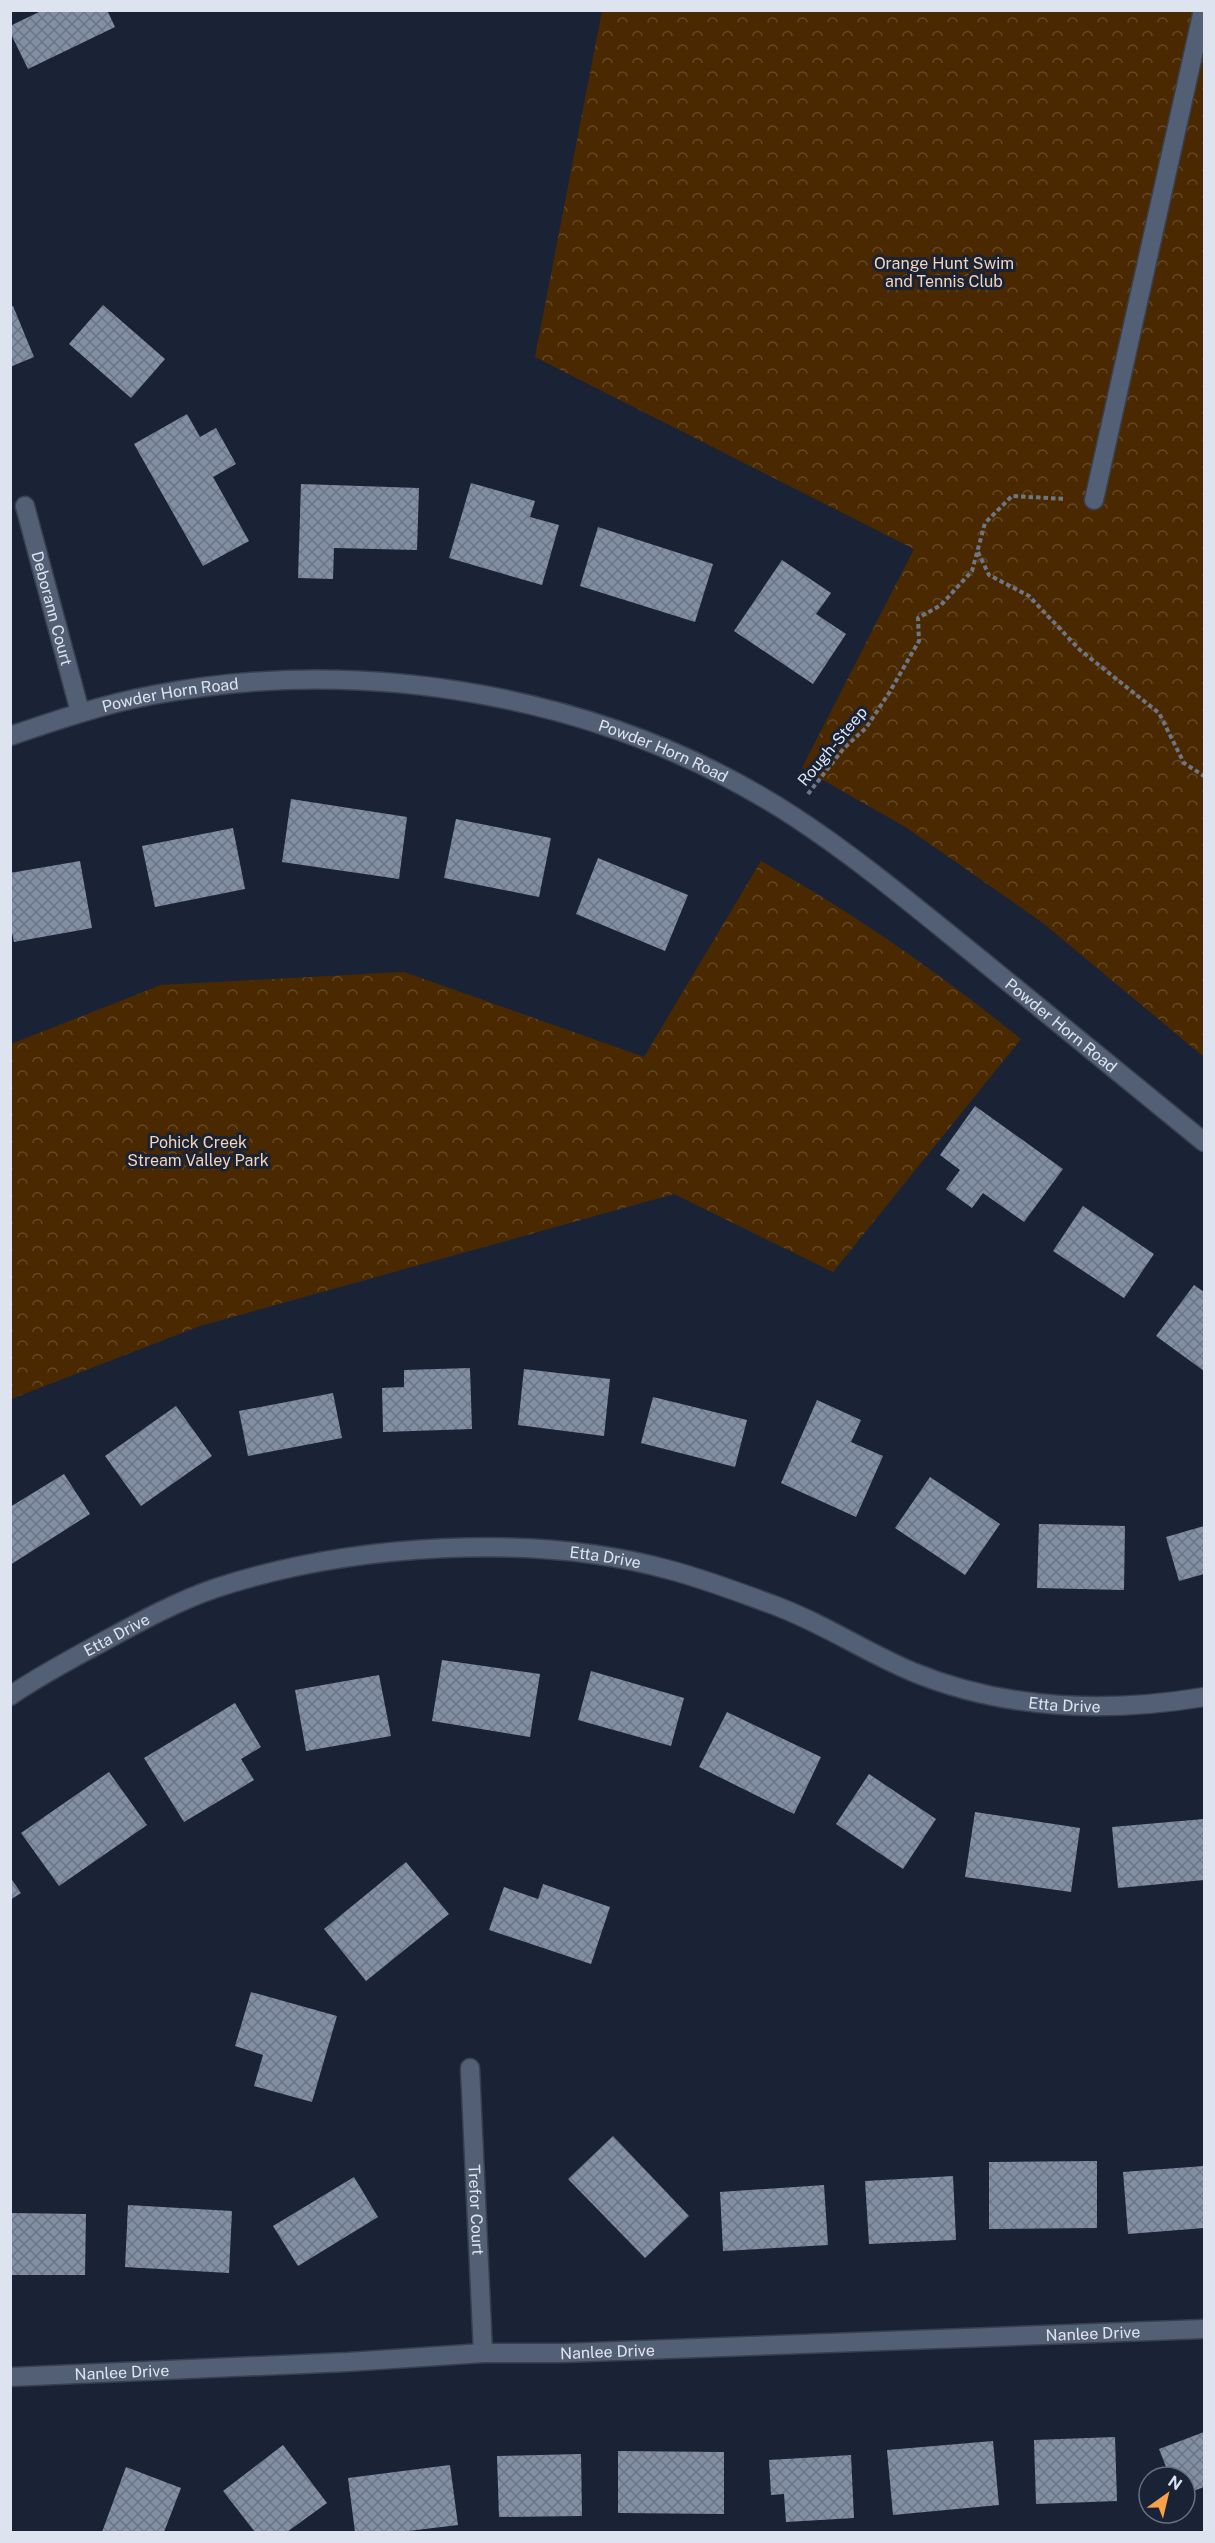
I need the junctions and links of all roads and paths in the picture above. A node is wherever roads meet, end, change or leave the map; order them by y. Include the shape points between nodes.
1 (1203, 10) edge
2 (1094, 500) joint
3 (25, 506) dead end
4 (978, 552) junction
5 (80, 712) junction
6 (10, 736) edge
7 (1204, 776) edge
8 (791, 815) junction
9 (1204, 1142) edge
10 (10, 1696) edge
11 (1204, 1697) edge
12 (470, 2068) dead end
13 (1204, 2329) edge
14 (483, 2353) junction
15 (10, 2377) edge

1 - 2 street
2 - 4 path, Rough-Steep via 1012,496 986,523
3 - 5 street, Deborann Court
4 - 7 path via 989,575 1029,596 1080,650 1159,713 1184,763
4 - 8 path, Rough-Steep via 972,572 941,605 918,618 919,641 866,728 844,748
5 - 6 street, Powder Horn Road
5 - 8 street, Powder Horn Road via 153,695 229,685 330,680 407,683 476,693 564,714 643,741 712,771
8 - 9 street, Powder Horn Road via 870,870
10 - 11 street, Etta Drive via 158,1612 215,1589 328,1560 471,1548 609,1557 669,1569 775,1605 913,1672 1009,1699 1114,1707
12 - 14 street, Trefor Court
13 - 14 street, Nanlee Drive
14 - 15 street, Nanlee Drive

